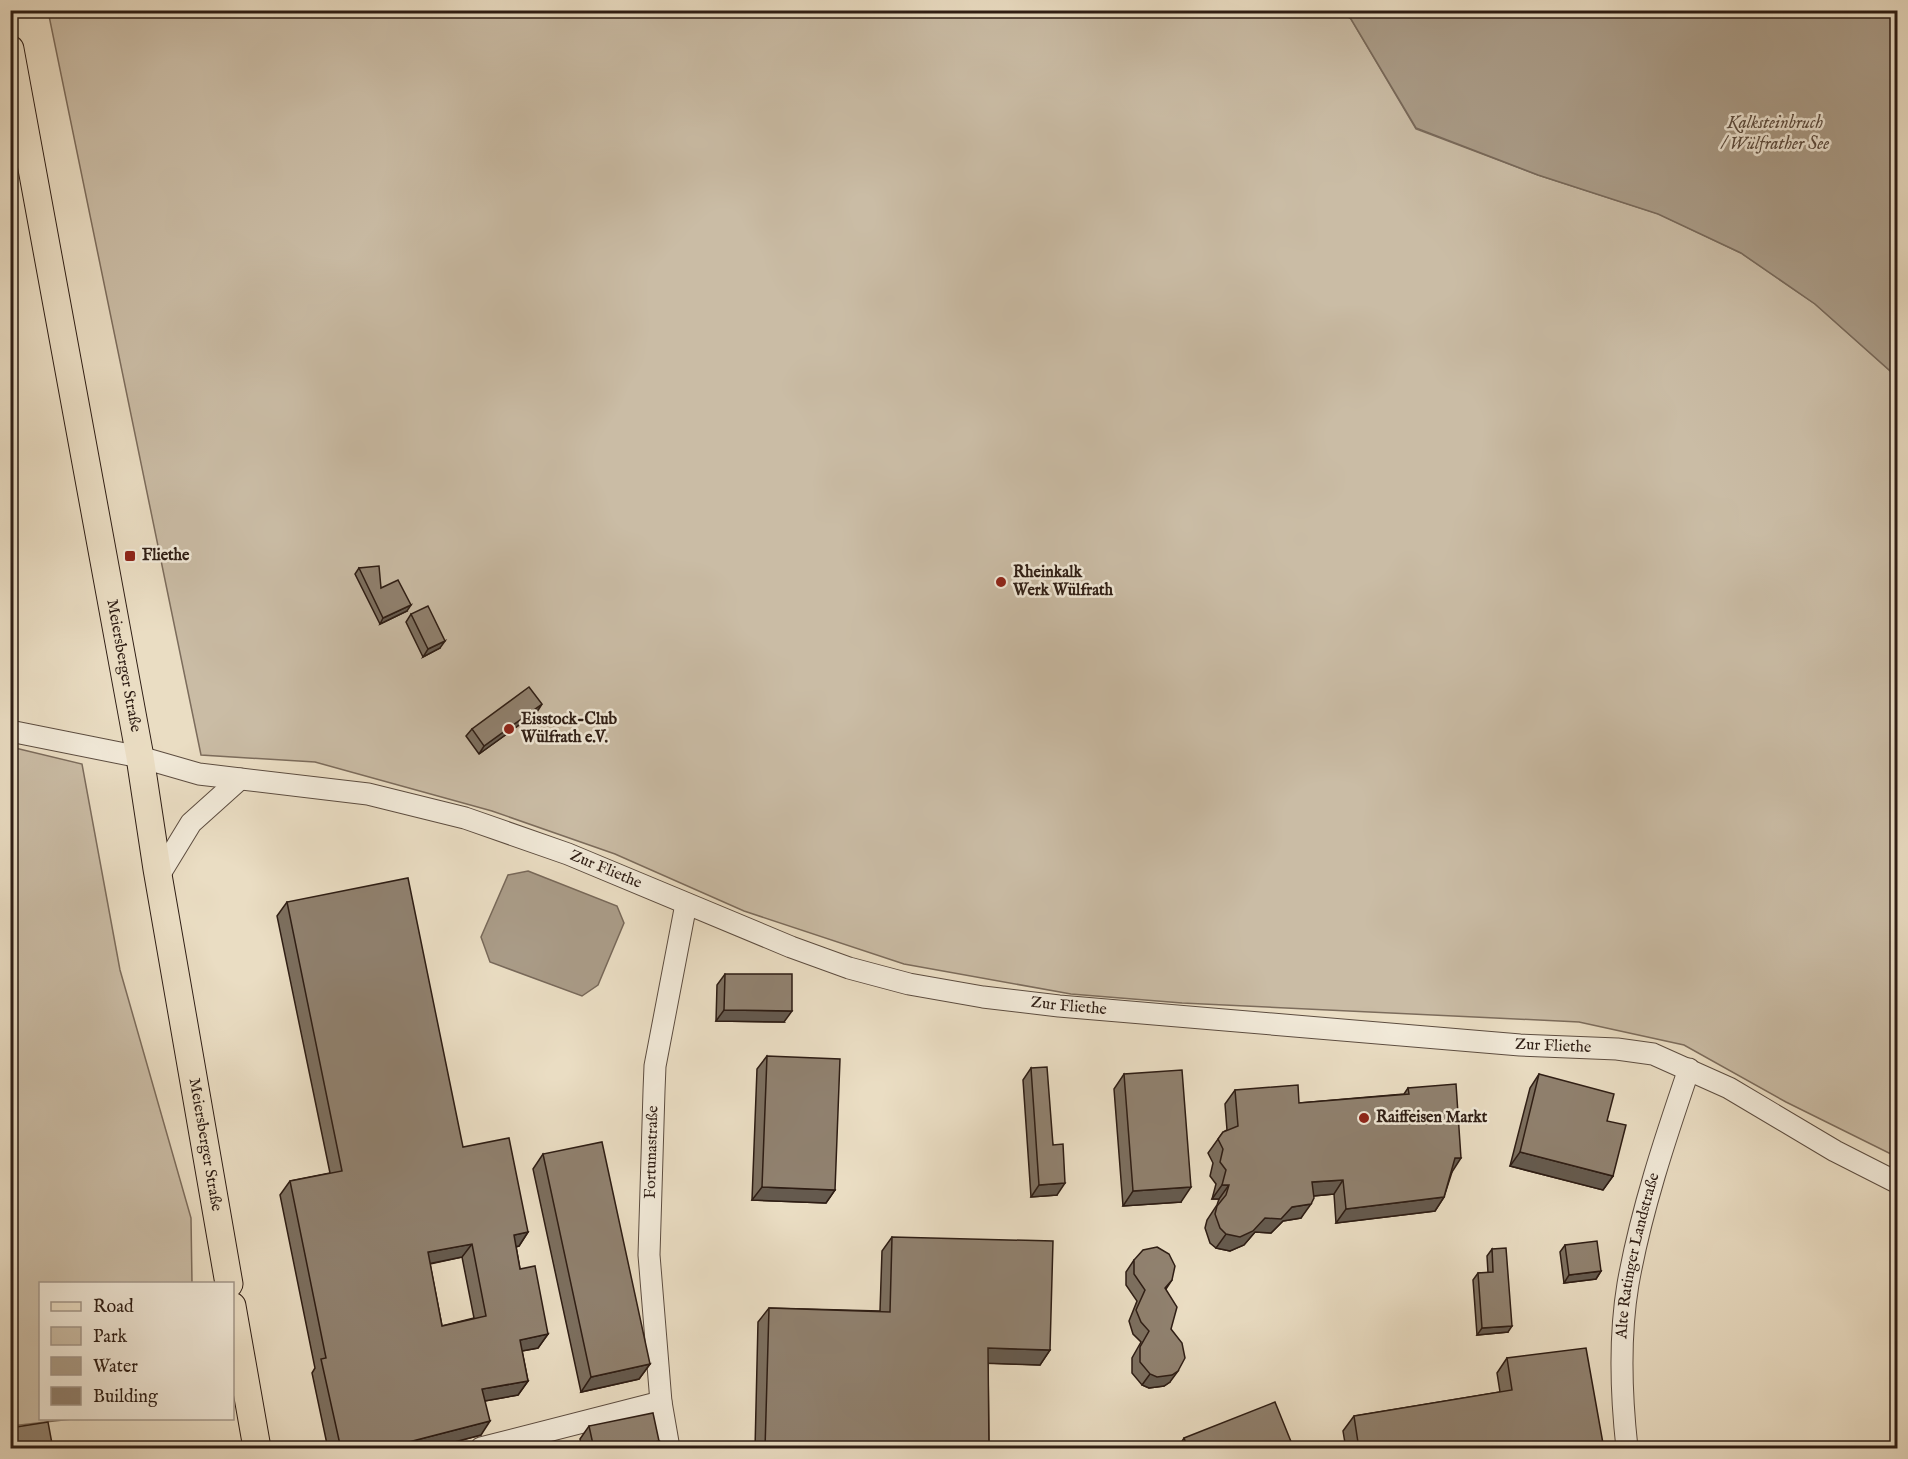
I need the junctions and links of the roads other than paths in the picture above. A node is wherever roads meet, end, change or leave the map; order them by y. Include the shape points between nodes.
1 (10, 49) edge
2 (10, 731) edge
3 (140, 757) junction
4 (240, 779) junction
5 (158, 877) junction
6 (686, 904) junction
7 (1689, 1069) junction
8 (1898, 1183) edge
9 (229, 1282) edge
10 (234, 1317) edge
11 (661, 1402) junction
12 (257, 1449) edge
13 (481, 1449) edge
14 (669, 1449) edge
15 (1627, 1449) edge

1 - 3 main road, Meiersberger Straße
2 - 3 street, Zur Fliethe
3 - 4 street, Zur Fliethe via 186,771
3 - 5 main road, Meiersberger Straße
4 - 5 street via 191,823
4 - 6 street, Zur Fliethe via 368,794 465,818 558,850
5 - 9 main road, Meiersberger Straße
6 - 7 street, Zur Fliethe via 849,968 983,997 1472,1041 1617,1049 1653,1054
6 - 11 street, Fortunastraße via 655,1066 649,1255
7 - 8 street, Zur Fliethe
7 - 15 street, Alte Ratinger Landstraße via 1652,1186 1628,1286 1622,1347
10 - 12 main road
11 - 13 street
11 - 14 street, Fortunastraße

